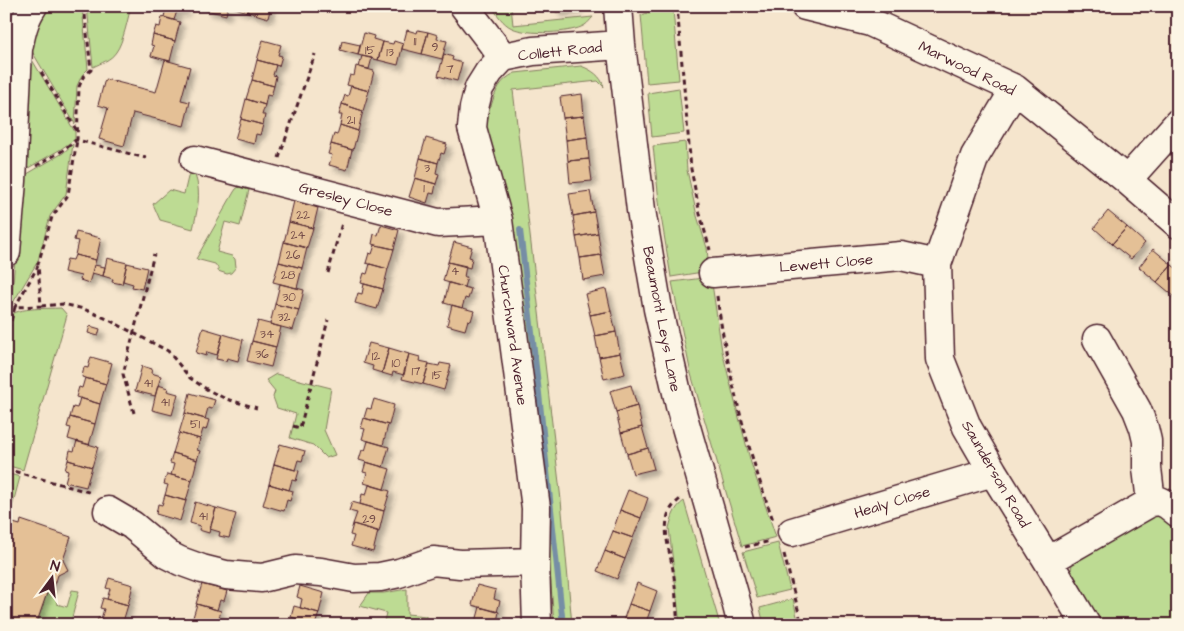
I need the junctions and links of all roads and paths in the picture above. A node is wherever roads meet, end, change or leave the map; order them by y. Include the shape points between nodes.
1 (33, 6) edge
2 (84, 6) edge
3 (464, 6) edge
4 (618, 6) edge
5 (677, 6) edge
6 (805, 6) edge
7 (872, 14) edge
8 (621, 45) junction
9 (315, 54) dead end
10 (503, 57) junction
11 (41, 71) dead end
12 (1015, 89) junction
13 (1178, 123) edge
14 (77, 131) junction
15 (77, 140) junction
16 (146, 158) dead end
17 (195, 160) dead end
18 (273, 180) junction
19 (1127, 180) junction
20 (12, 181) junction
21 (348, 200) junction
22 (498, 220) junction
23 (1178, 224) edge
24 (6, 252) edge
25 (154, 254) dead end
26 (38, 264) junction
27 (937, 264) junction
28 (328, 273) dead end
29 (714, 273) junction
30 (41, 306) junction
31 (15, 307) junction
32 (6, 312) edge
33 (328, 320) dead end
34 (134, 333) junction
35 (6, 338) edge
36 (1097, 339) dead end
37 (257, 408) dead end
38 (134, 413) dead end
39 (293, 426) dead end
40 (6, 469) edge
41 (993, 472) junction
42 (704, 489) junction
43 (100, 502) joint
44 (1151, 502) junction
45 (1178, 513) edge
46 (786, 535) junction
47 (722, 553) junction
48 (1048, 561) junction
49 (535, 562) junction
50 (537, 625) edge
51 (678, 625) edge
52 (742, 625) edge
53 (802, 625) edge
54 (1086, 625) edge

1 - 20 street via 27,15 18,49
2 - 14 path via 91,70 79,87
3 - 10 street, Collett Road
4 - 8 street, Beaumont Leys Lane
5 - 29 path via 691,169
6 - 7 street, Marwood Road
7 - 12 street, Marwood Road
8 - 10 street, Collett Road via 533,51
8 - 42 street, Beaumont Leys Lane via 641,210 658,309 680,406
9 - 18 path
10 - 22 street, Churchward Avenue via 479,88 472,128
11 - 14 path
12 - 19 street, Marwood Road
12 - 27 street, Saunderson Road via 976,156
13 - 19 street
14 - 15 path
15 - 16 path
15 - 20 path
15 - 26 path via 68,195 52,217
17 - 18 street, Gresley Close
18 - 21 street, Gresley Close
19 - 23 street, Marwood Road
20 - 24 street
21 - 22 street, Gresley Close via 438,223
21 - 28 path
22 - 49 street, Churchward Avenue via 536,508
25 - 34 path
26 - 30 path
26 - 31 path
27 - 29 street, Lewett Close via 901,256
27 - 41 street, Saunderson Road via 940,359 967,427
29 - 46 path via 726,350 754,462
30 - 31 path
30 - 34 path via 63,304 84,309
31 - 32 path
31 - 35 path
33 - 39 path via 300,428
34 - 37 path via 168,351 190,378 208,390
34 - 38 path via 123,374
36 - 44 street via 1138,410 1144,428
40 - 43 path
41 - 46 street, Healy Close
41 - 48 street, Saunderson Road
42 - 47 street, Beaumont Leys Lane
42 - 51 path via 683,497 668,514 668,546
43 - 49 street via 168,555 226,575 262,578 295,570 354,578 399,573 433,561 460,564
44 - 45 street via 1160,501
44 - 48 street
46 - 47 path
46 - 53 path via 787,563
47 - 52 street, Beaumont Leys Lane
48 - 54 street, Saunderson Road
49 - 50 street, Churchward Avenue

